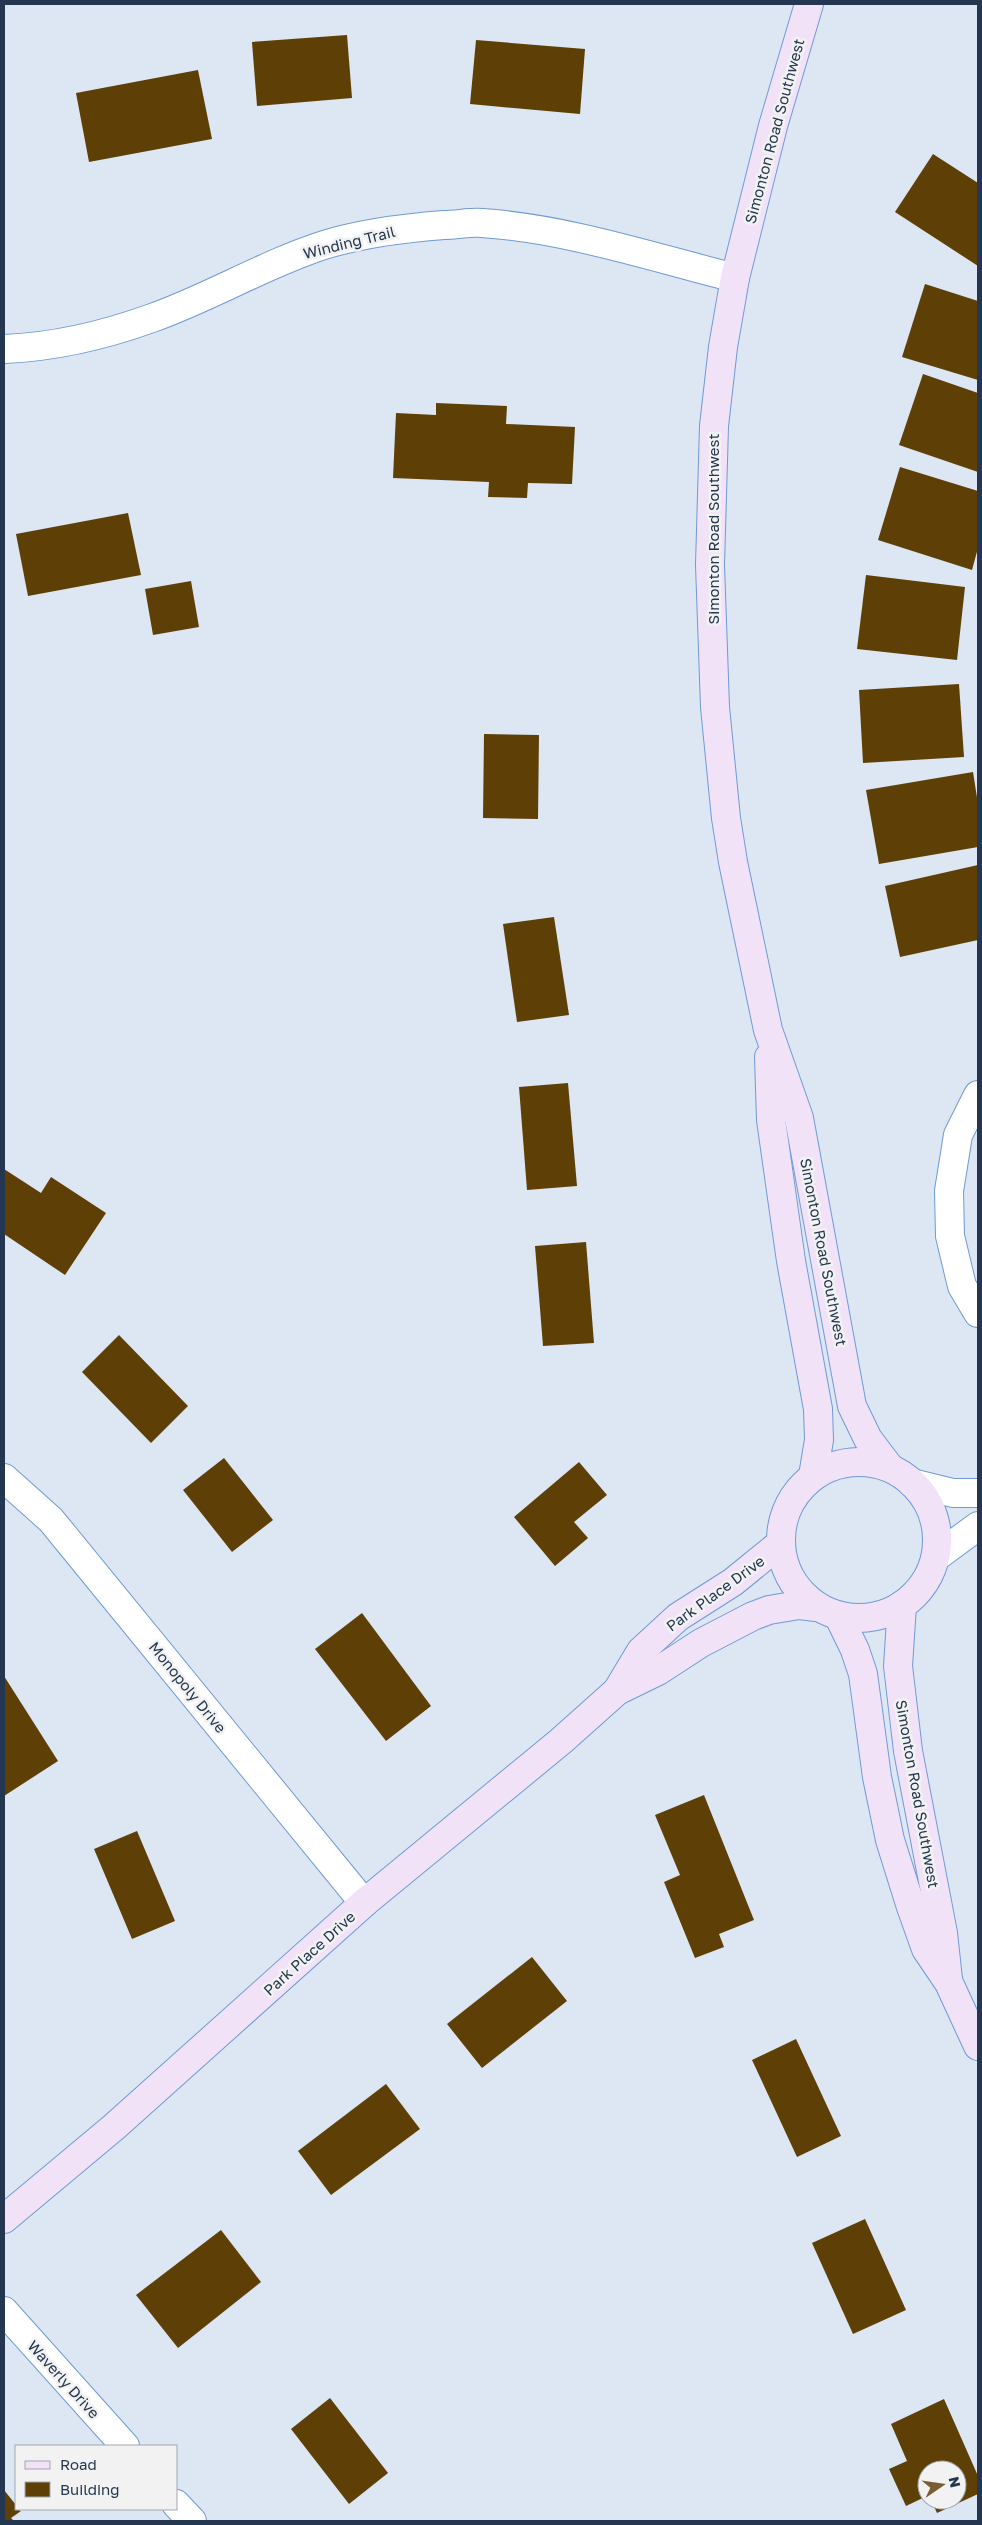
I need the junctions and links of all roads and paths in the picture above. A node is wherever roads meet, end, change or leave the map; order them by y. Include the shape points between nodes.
1 (809, 4) edge
2 (735, 278) junction
3 (4, 349) edge
4 (768, 1030) junction
5 (978, 1095) edge
6 (978, 1313) edge
7 (890, 1468) junction
8 (812, 1476) junction
9 (4, 1478) edge
10 (912, 1483) junction
11 (978, 1493) edge
12 (978, 1526) edge
13 (781, 1544) junction
14 (936, 1557) junction
15 (902, 1606) junction
16 (828, 1612) junction
17 (616, 1691) junction
18 (364, 1903) junction
19 (949, 1983) junction
20 (978, 2046) edge
21 (4, 2219) edge
22 (4, 2311) edge
23 (124, 2445) edge
24 (178, 2506) edge
25 (192, 2521) edge

1 - 2 street, Simonton Road Southwest via 773,126
2 - 3 street, Winding Trail via 548,231 480,223 414,228 326,245 285,259 153,318 93,336 30,348
2 - 4 street, Simonton Road Southwest via 723,347 710,497 715,707 731,853
4 - 7 street, Simonton Road Southwest via 800,1118 852,1406 868,1439
4 - 8 street, Simonton Road Southwest via 771,1120 791,1261 818,1409 819,1440
5 - 6 street via 958,1135 949,1191 950,1236 962,1286
7 - 8 street via 863,1462 837,1464
7 - 10 street
8 - 13 street via 793,1496 783,1519
9 - 18 street, Monopoly Drive via 51,1520
10 - 11 street via 952,1493
10 - 14 street via 929,1504 938,1530
12 - 14 street
13 - 16 street via 786,1568 798,1590
13 - 17 street, Park Place Drive via 733,1582 678,1617 641,1652
14 - 15 street via 926,1582
15 - 16 street via 888,1614 864,1619
15 - 19 street, Simonton Road Southwest via 899,1676 908,1751 943,1933
16 - 17 street, Park Place Drive via 799,1605 769,1610 709,1639 658,1672
16 - 19 street, Simonton Road Southwest via 855,1650 863,1674 877,1777 893,1848 926,1949
17 - 18 street, Park Place Drive via 561,1741
18 - 21 street, Park Place Drive via 114,2127
19 - 20 street, Simonton Road Southwest
22 - 23 street, Waverly Drive
24 - 25 street

